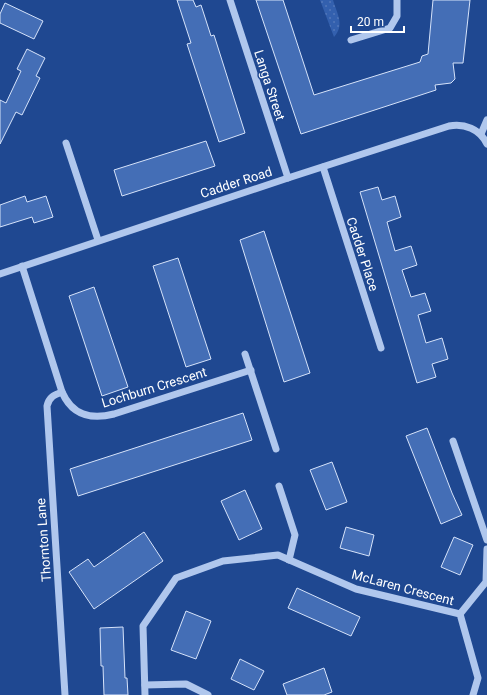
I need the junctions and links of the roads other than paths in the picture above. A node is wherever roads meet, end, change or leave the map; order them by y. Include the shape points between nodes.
1 (230, 0) edge
2 (397, 0) edge
3 (351, 40) dead end
4 (487, 120) edge
5 (481, 134) junction
6 (66, 143) dead end
7 (487, 144) edge
8 (323, 167) junction
9 (288, 178) junction
10 (98, 240) junction
11 (22, 266) junction
12 (0, 274) edge
13 (381, 348) dead end
14 (245, 354) dead end
15 (251, 370) junction
16 (62, 392) junction
17 (453, 441) dead end
18 (276, 449) dead end
19 (279, 486) dead end
20 (487, 540) edge
21 (487, 549) edge
22 (289, 560) junction
23 (460, 614) junction
24 (478, 678) junction
25 (487, 679) edge
26 (144, 685) junction
27 (65, 695) edge
28 (145, 695) edge
29 (208, 695) edge
30 (473, 695) edge

1 - 9 street, Langa Street
2 - 3 street via 396,16 390,28
4 - 5 street
5 - 7 street
5 - 8 street, Cadder Road via 463,126 449,126
6 - 10 street
8 - 9 street, Cadder Road
8 - 13 street, Cadder Place
9 - 10 street, Cadder Road
10 - 11 street, Cadder Road
11 - 12 street, Cadder Road
11 - 16 street, Lochburn Crescent
14 - 15 street
15 - 16 street, Lochburn Crescent via 114,414 97,417 75,410
15 - 18 street
16 - 27 street, Thornton Lane via 49,398 47,406
17 - 20 street
19 - 22 street via 295,535
21 - 23 street via 486,582
22 - 23 street, McLaren Crescent via 356,589
22 - 26 street, McLaren Crescent via 278,555 223,561 176,578 143,626
23 - 24 street, McLaren Crescent
24 - 25 street
24 - 30 street
26 - 28 street, McLaren Crescent
26 - 29 street via 186,684

